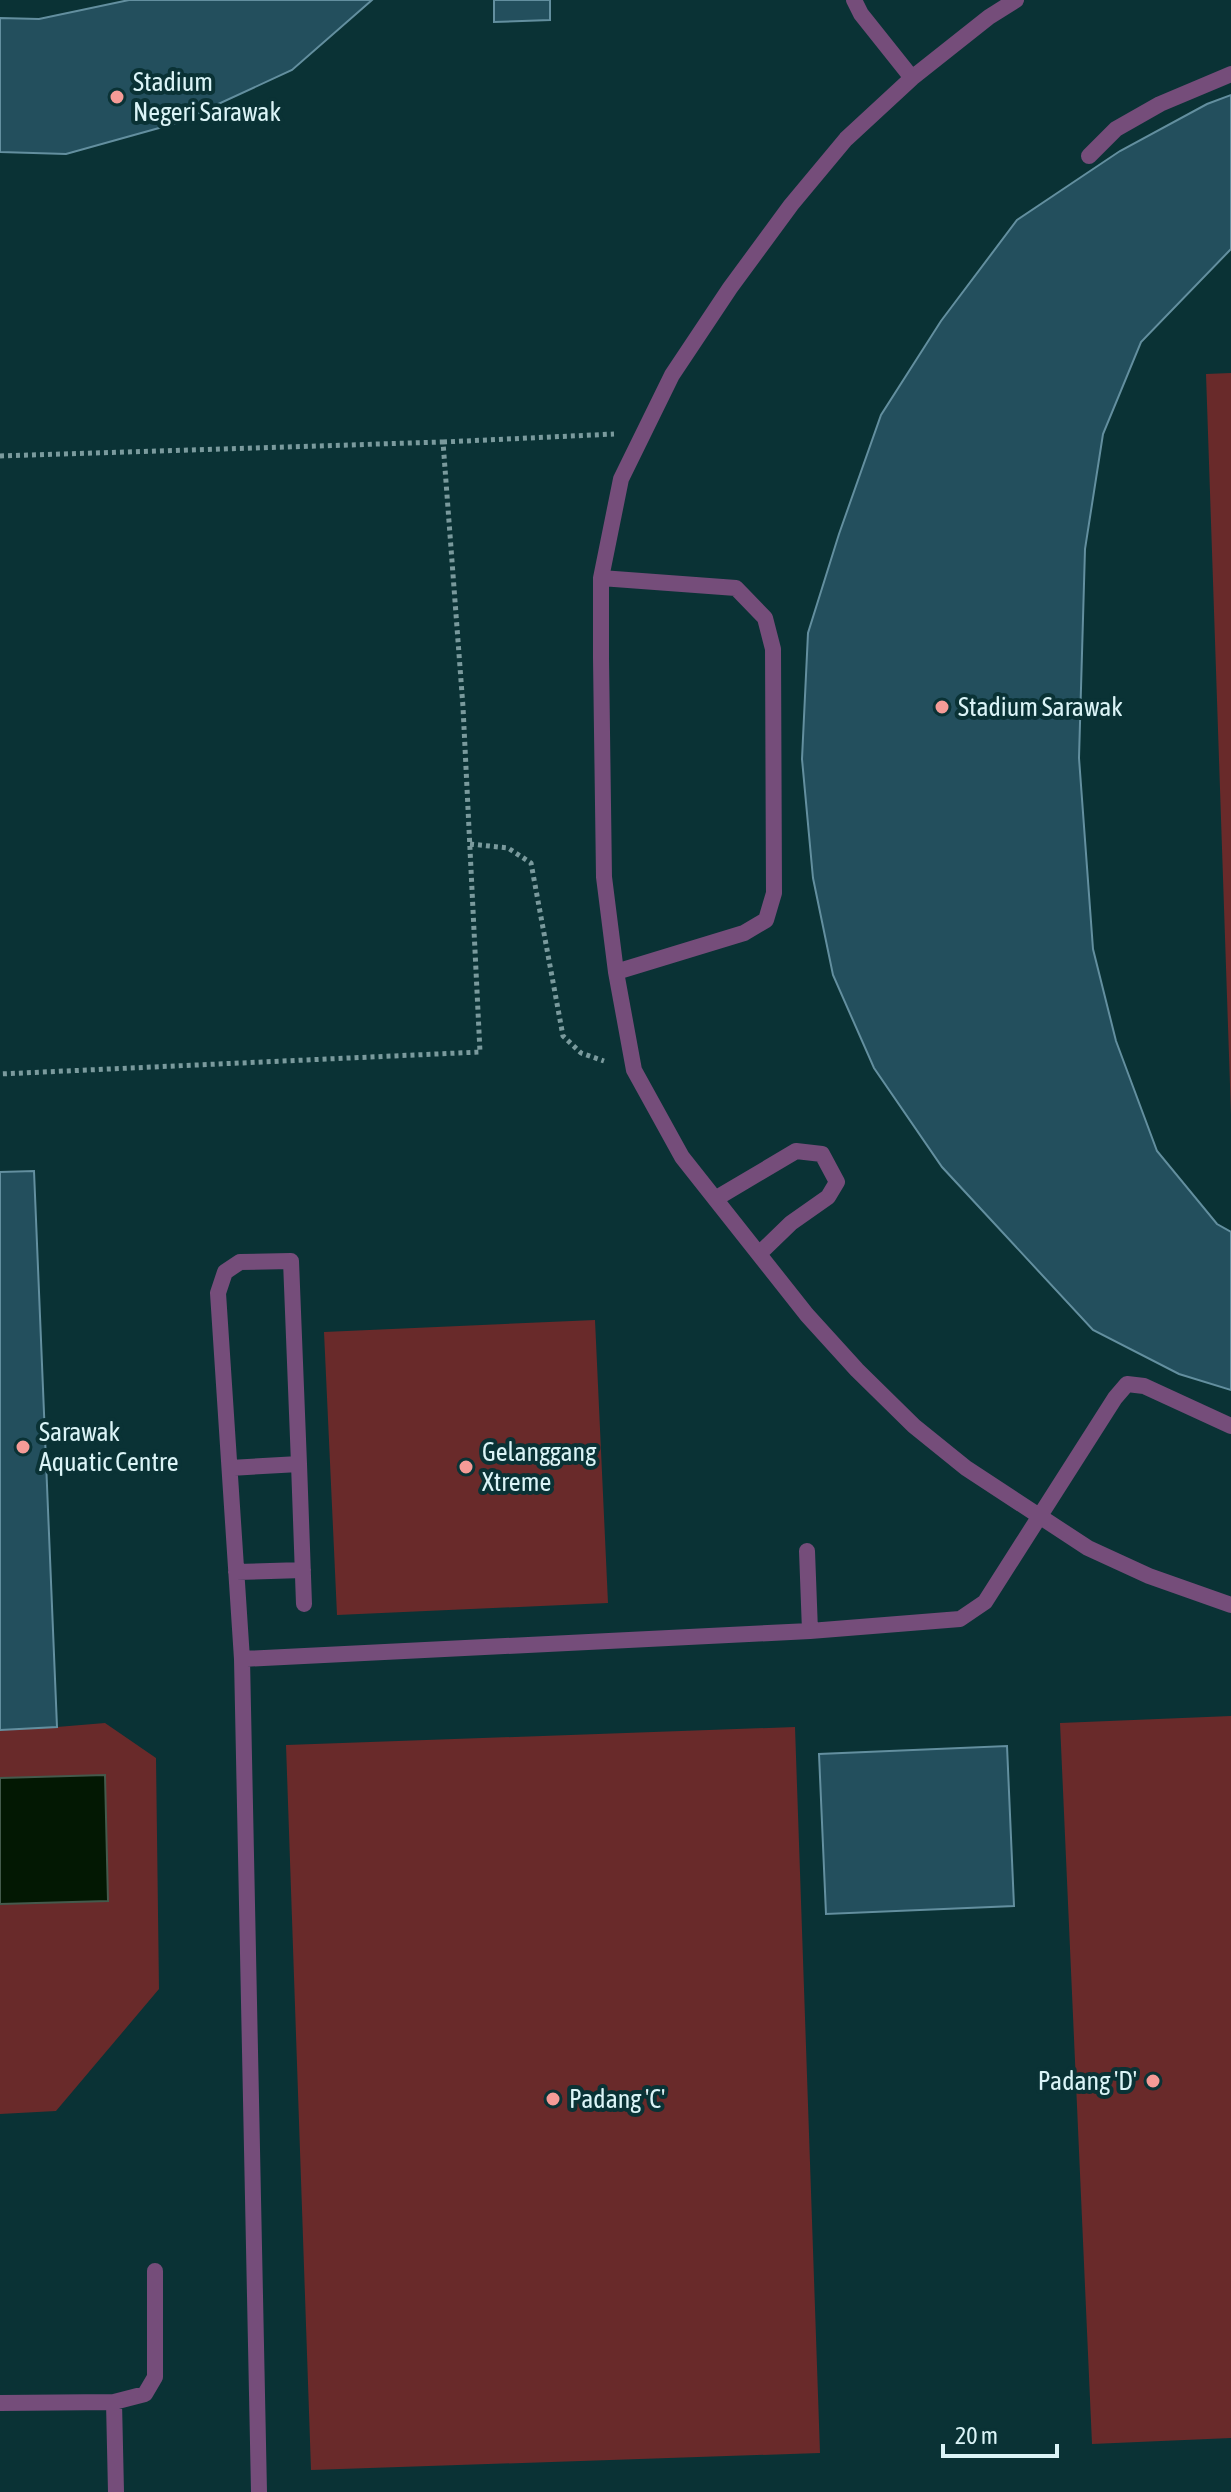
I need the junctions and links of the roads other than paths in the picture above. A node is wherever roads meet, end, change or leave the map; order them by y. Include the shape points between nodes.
1 (854, 0) edge
2 (1016, 0) edge
3 (1231, 74) edge
4 (912, 78) junction
5 (1089, 156) dead end
6 (601, 578) junction
7 (616, 972) junction
8 (715, 1199) junction
9 (760, 1253) junction
10 (1231, 1426) edge
11 (299, 1464) junction
12 (230, 1468) junction
13 (1042, 1517) junction
14 (807, 1551) dead end
15 (303, 1570) junction
16 (236, 1572) junction
17 (304, 1604) dead end
18 (1231, 1605) edge
19 (810, 1631) junction
20 (242, 1659) junction
21 (155, 2271) dead end
22 (114, 2402) junction
23 (0, 2403) edge
24 (116, 2492) edge
25 (259, 2492) edge

1 - 4 lane
2 - 4 lane
3 - 5 lane via 1116,129
4 - 6 lane via 846,139 791,205 672,375 621,479
6 - 7 lane via 604,877
6 - 7 lane via 736,588 765,618 773,649 774,893 766,920 744,933
7 - 8 lane via 634,1070 682,1157
8 - 9 lane
8 - 9 lane via 796,1151 822,1154 837,1182 828,1197
9 - 13 lane via 807,1315 914,1426 966,1468
10 - 13 lane via 1144,1386 1127,1384
11 - 12 lane
11 - 12 lane via 291,1261 240,1262 225,1272 218,1293
11 - 15 lane
12 - 16 lane
13 - 18 lane via 1088,1548
13 - 19 lane via 985,1602 960,1619
14 - 19 lane
15 - 16 lane
15 - 17 lane
16 - 20 lane
19 - 20 lane
20 - 25 lane
21 - 22 lane via 155,2377 145,2394
22 - 23 lane
22 - 24 lane

